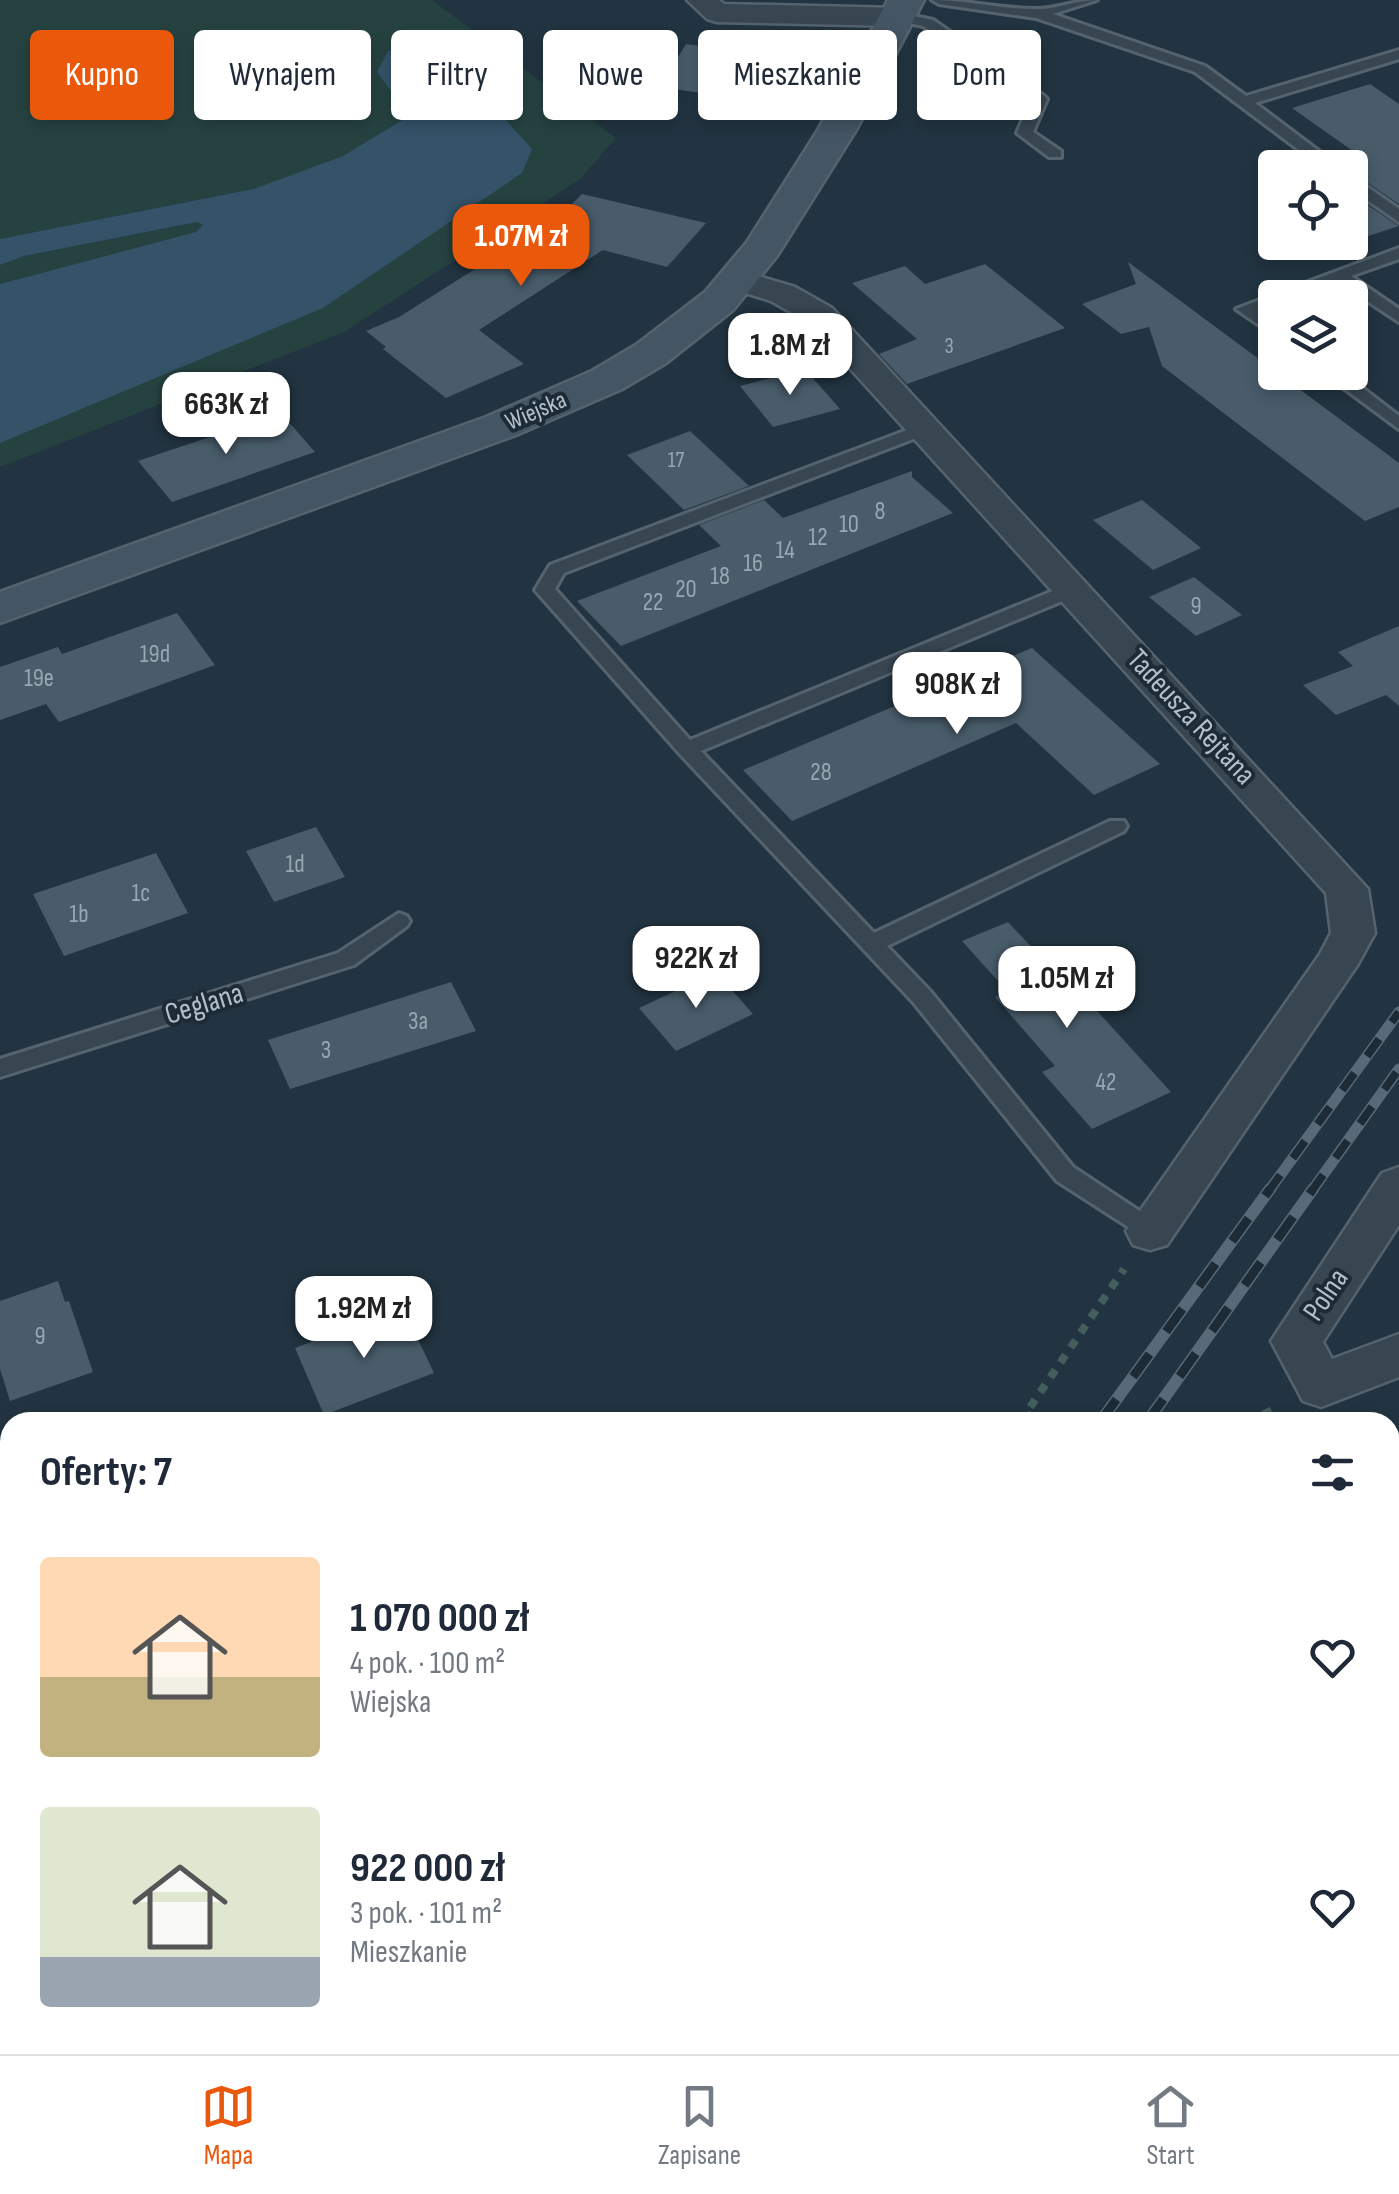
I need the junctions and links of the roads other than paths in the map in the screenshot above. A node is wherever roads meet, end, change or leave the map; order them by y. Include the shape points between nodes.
1 (701, 0) edge
2 (939, 0) edge
3 (1090, 0) edge
4 (903, 8) edge
5 (1038, 14) junction
6 (1399, 54) edge
7 (1245, 100) junction
8 (1310, 150) edge
9 (1055, 154) dead end
10 (1368, 194) edge
11 (1399, 217) edge
12 (1399, 253) edge
13 (1338, 274) junction
14 (738, 280) junction
15 (1321, 280) edge
16 (1258, 303) edge
17 (1399, 317) edge
18 (1258, 319) edge
19 (1354, 390) edge
20 (1399, 424) edge
21 (923, 429) junction
22 (1072, 590) junction
23 (0, 608) edge
24 (687, 749) junction
25 (1117, 826) dead end
26 (399, 921) dead end
27 (873, 943) junction
28 (0, 1068) edge
29 (1399, 1186) edge
30 (1150, 1231) joint
31 (1399, 1354) edge

1 - 4 street via 717,13
2 - 5 lane
3 - 5 lane
4 - 9 lane via 1039,100 1025,133
4 - 14 street, Wiejska via 838,130
5 - 7 lane via 1200,69
6 - 7 lane
7 - 8 lane
10 - 11 lane
12 - 13 lane
13 - 15 lane
13 - 17 lane
14 - 21 street, Tadeusza Rejtana via 820,315
14 - 23 street, Wiejska via 651,354 560,402
16 - 18 lane via 1244,308
19 - 20 lane
21 - 22 street, Tadeusza Rejtana
21 - 24 lane via 557,569 545,590
22 - 24 lane
22 - 30 street, Tadeusza Rejtana via 1322,858 1347,889 1353,932
24 - 27 lane
25 - 27 lane
26 - 28 lane, Ceglana via 346,960
27 - 30 lane via 1065,1174
29 - 31 street, Polna via 1296,1341 1320,1386

